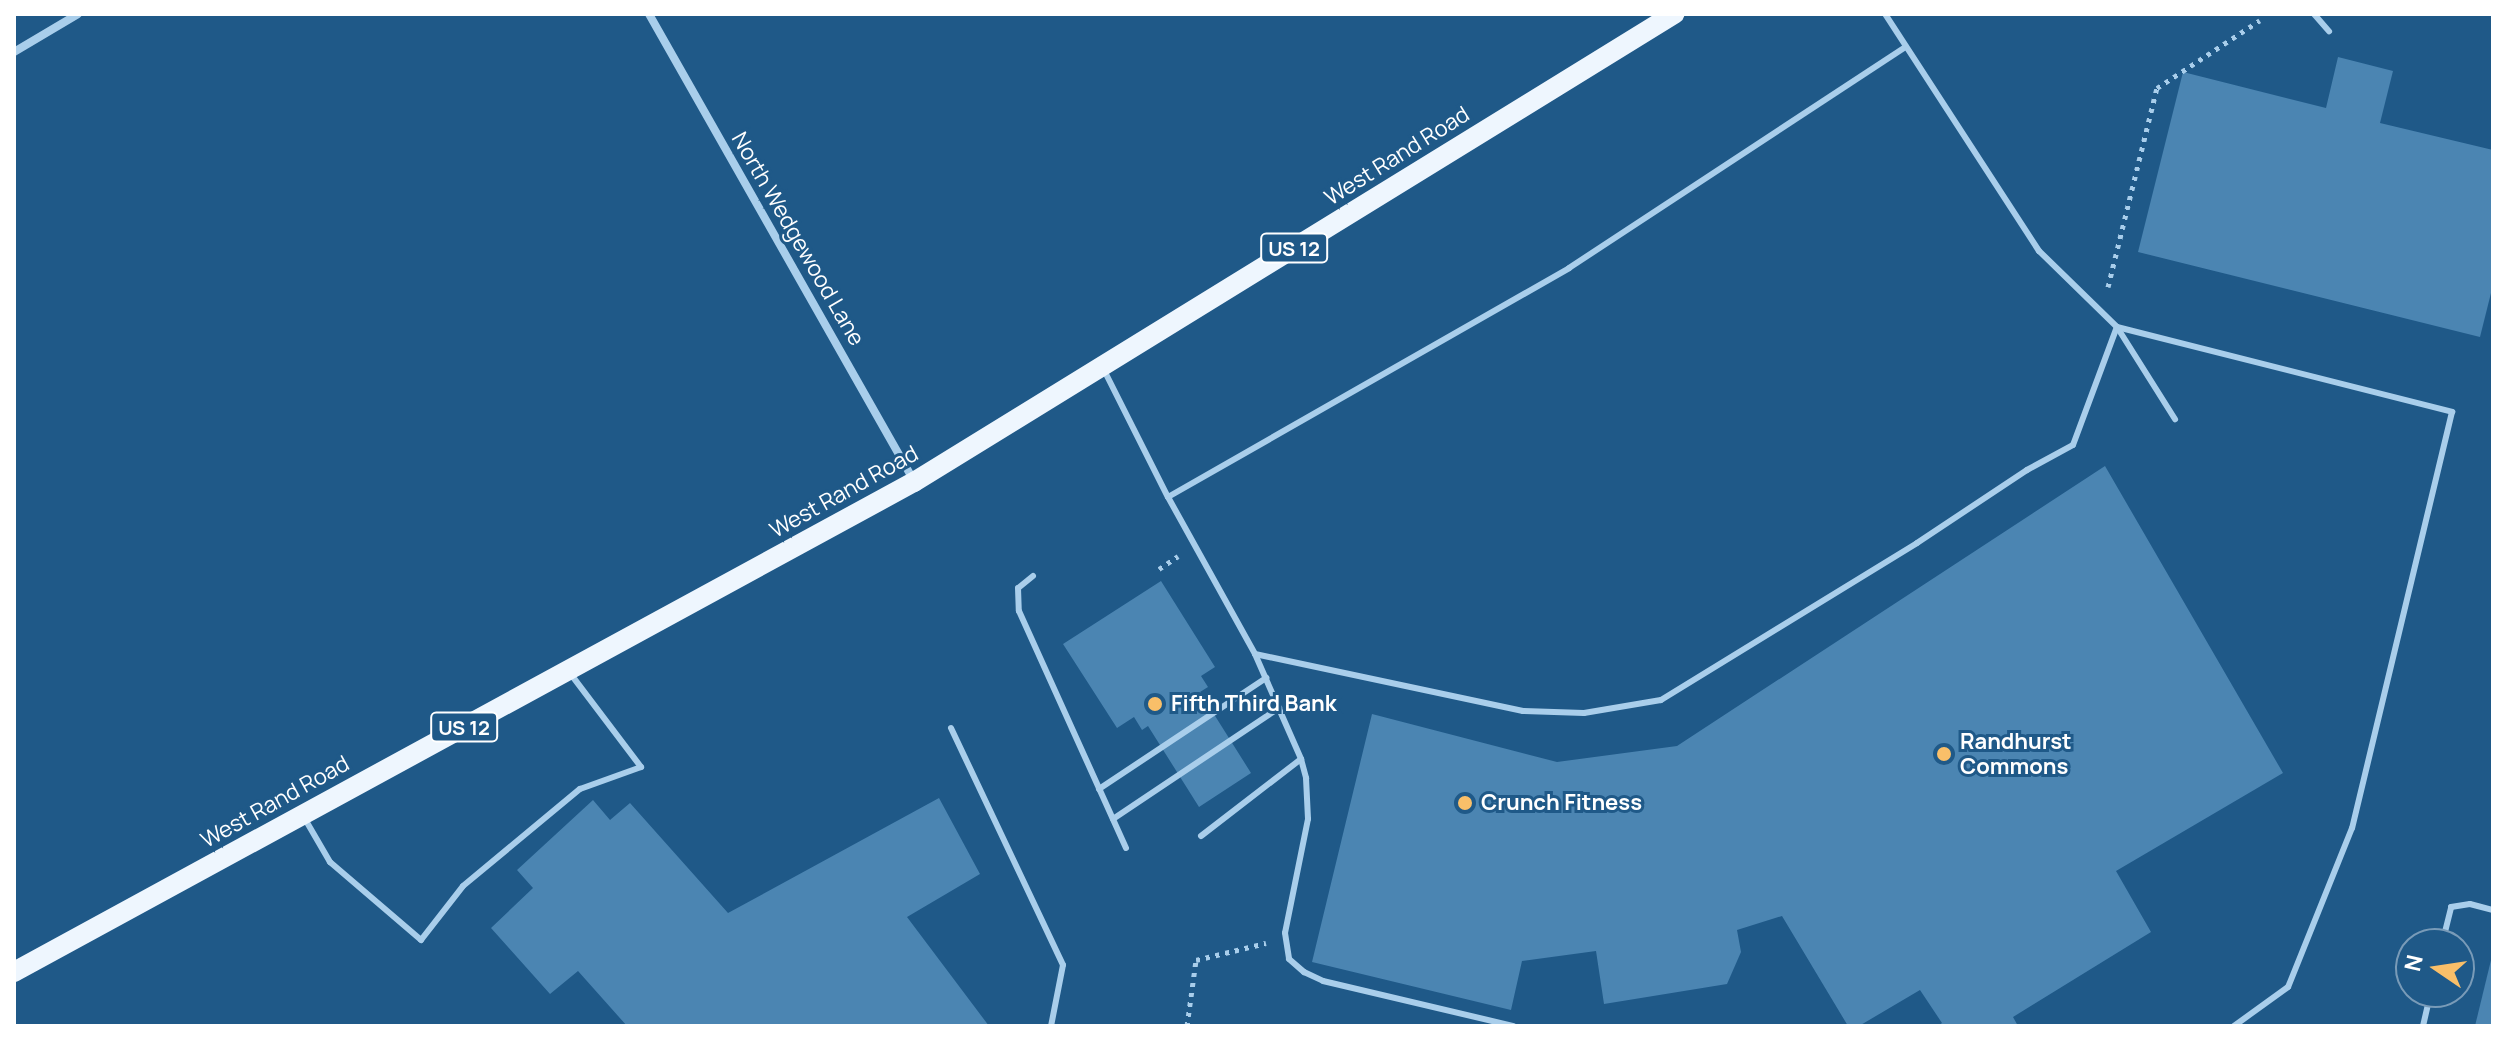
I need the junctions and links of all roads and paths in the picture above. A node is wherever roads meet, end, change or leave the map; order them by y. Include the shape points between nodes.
1 (78, 14) edge
2 (649, 14) edge
3 (1674, 14) edge
4 (1885, 14) edge
5 (2314, 14) edge
6 (2260, 20) dead end
7 (2329, 31) dead end
8 (1906, 47) junction
9 (14, 52) edge
10 (2102, 311) junction
11 (2117, 327) junction
12 (1102, 366) junction
13 (2175, 419) dead end
14 (914, 482) junction
15 (1168, 497) junction
16 (1033, 576) dead end
17 (1255, 654) junction
18 (568, 670) junction
19 (1266, 678) junction
20 (1279, 708) junction
21 (951, 728) dead end
22 (1301, 759) junction
23 (1099, 789) junction
24 (303, 815) junction
25 (1113, 819) junction
26 (1201, 836) dead end
27 (1126, 848) dead end
28 (2493, 910) edge
29 (2446, 928) edge
30 (1286, 938) junction
31 (14, 972) edge
32 (1051, 1026) edge
33 (1187, 1026) edge
34 (1514, 1026) edge
35 (2234, 1026) edge

1 - 9 street
2 - 14 street, North Wedgewood Lane
3 - 12 main road, West Rand Road / US 12
4 - 8 lane
5 - 7 lane
6 - 10 path via 2157,88
8 - 10 lane via 2039,251
8 - 15 lane via 1569,268
10 - 11 lane
11 - 13 lane
11 - 17 lane via 2073,445 1661,700 1584,713 1523,711
11 - 35 lane via 2452,412 2352,828 2288,987
12 - 14 main road, West Rand Road / US 12
12 - 15 lane
14 - 18 main road, West Rand Road / US 12
15 - 17 lane
16 - 23 lane via 1018,588 1019,611
17 - 19 lane
18 - 24 main road, West Rand Road / US 12
18 - 24 lane via 641,767 580,789 463,886 421,940 330,862
19 - 20 lane
19 - 23 lane
20 - 22 lane
20 - 25 lane
21 - 32 lane via 1063,965
22 - 26 lane
22 - 30 lane via 1308,819
23 - 25 lane
24 - 31 main road, West Rand Road / US 12
25 - 27 lane
28 - 29 lane via 2470,904 2451,907
30 - 33 path via 1196,960
30 - 34 lane via 1289,959 1323,981

